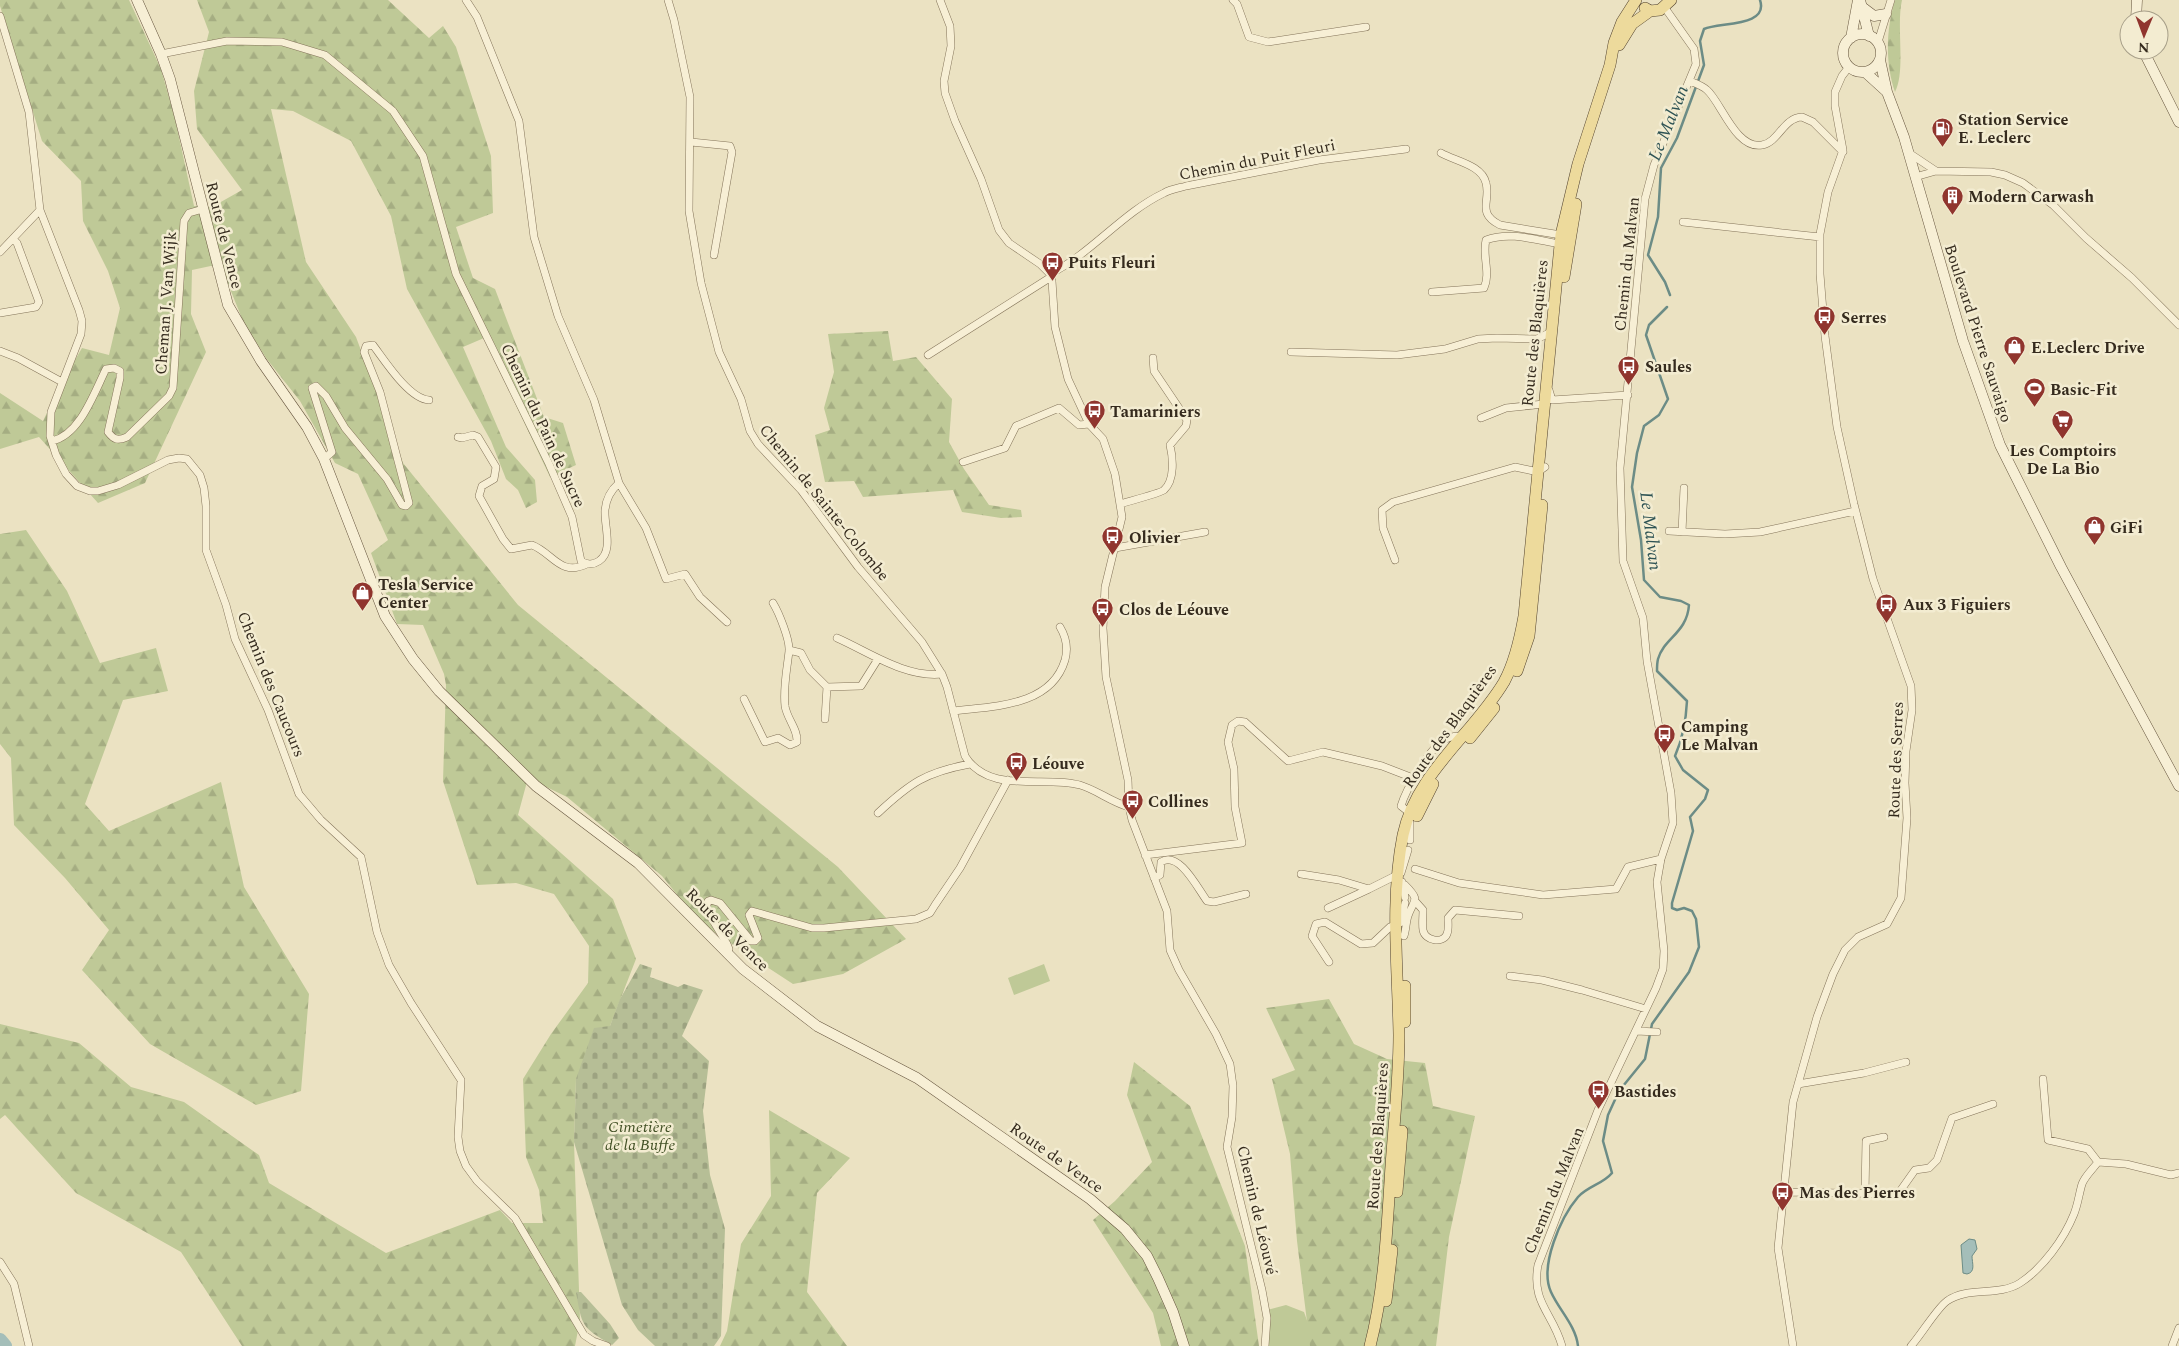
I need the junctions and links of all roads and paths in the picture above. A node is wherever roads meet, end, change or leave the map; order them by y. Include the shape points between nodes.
1 (136, 0) edge
2 (466, 0) edge
3 (668, 0) edge
4 (940, 0) edge
5 (1233, 0) edge
6 (1637, 0) edge
7 (1891, 0) edge
8 (1860, 2) edge
9 (1668, 4) edge
10 (1650, 11) junction
11 (1886, 14) junction
12 (0, 16) edge
13 (1366, 27) dead end
14 (1851, 38) junction
15 (1873, 39) junction
16 (161, 54) junction
17 (1880, 60) junction
18 (2148, 60) edge
19 (1610, 65) junction
20 (1849, 67) junction
21 (1864, 72) junction
22 (1690, 81) junction
23 (1887, 92) junction
24 (2179, 122) edge
25 (1589, 129) junction
26 (1840, 132) junction
27 (1831, 139) junction
28 (691, 142) junction
29 (1406, 150) dead end
30 (1441, 152) dead end
31 (1843, 152) junction
32 (1908, 152) junction
33 (1936, 171) junction
34 (1915, 177) junction
35 (203, 209) junction
36 (40, 210) junction
37 (1683, 222) dead end
38 (1820, 237) junction
39 (14, 239) junction
40 (1560, 240) junction
41 (0, 252) edge
42 (714, 255) dead end
43 (1049, 274) junction
44 (1432, 292) dead end
45 (0, 313) edge
46 (2179, 325) edge
47 (1551, 332) junction
48 (0, 351) edge
49 (1291, 352) dead end
50 (928, 355) dead end
51 (1153, 358) dead end
52 (62, 382) junction
53 (1628, 395) junction
54 (429, 400) dead end
55 (1548, 402) junction
56 (1481, 418) dead end
57 (1089, 424) junction
58 (458, 437) dead end
59 (52, 441) junction
60 (324, 459) junction
61 (963, 462) dead end
62 (1542, 469) junction
63 (620, 483) junction
64 (1684, 488) dead end
65 (1120, 504) junction
66 (1856, 511) junction
67 (1670, 531) dead end
68 (1205, 532) dead end
69 (1682, 532) junction
70 (1115, 548) junction
71 (1395, 560) dead end
72 (587, 564) junction
73 (774, 603) dead end
74 (727, 622) dead end
75 (1060, 627) dead end
76 (837, 638) dead end
77 (789, 650) junction
78 (878, 659) junction
79 (942, 674) junction
80 (827, 687) junction
81 (744, 699) dead end
82 (953, 711) junction
83 (825, 719) dead end
84 (1464, 736) junction
85 (970, 764) junction
86 (1413, 778) junction
87 (1008, 780) junction
88 (2179, 786) edge
89 (1428, 791) junction
90 (1129, 807) junction
91 (878, 813) dead end
92 (1410, 813) junction
93 (1409, 845) junction
94 (1145, 856) junction
95 (1661, 859) junction
96 (1415, 869) dead end
97 (1301, 874) dead end
98 (1399, 874) junction
99 (1154, 878) junction
100 (1369, 889) junction
101 (1246, 894) dead end
102 (1408, 900) junction
103 (1328, 908) dead end
104 (1518, 916) dead end
105 (1397, 925) junction
106 (727, 954) junction
107 (1329, 962) dead end
108 (1404, 975) junction
109 (1510, 976) dead end
110 (1646, 1009) junction
111 (1636, 1031) junction
112 (1657, 1032) dead end
113 (1906, 1062) dead end
114 (2043, 1079) dead end
115 (1798, 1084) junction
116 (1993, 1104) dead end
117 (1884, 1137) dead end
118 (2098, 1162) junction
119 (2179, 1173) edge
120 (1785, 1192) junction
121 (1864, 1194) junction
122 (0, 1262) edge
123 (2179, 1328) edge
124 (29, 1346) edge
125 (607, 1346) edge
126 (1184, 1346) edge
127 (1265, 1346) edge
128 (1370, 1346) edge
129 (1378, 1346) edge
130 (1562, 1346) edge
131 (1793, 1346) edge
132 (1911, 1346) edge
133 (2172, 1346) edge

1 - 16 main road, Route de Vence
2 - 63 street via 477,17 519,121 534,236 558,316 594,400
3 - 28 street, Chemin de Sainte-Colombe via 687,75
4 - 43 street via 950,26 951,46 944,81 955,121 985,188 999,230 1009,243
5 - 13 street via 1249,37 1268,42
6 - 10 main road
6 - 19 main road via 1622,22
7 - 11 street
8 - 11 main road via 1874,16
8 - 14 main road
8 - 15 main road
9 - 10 main road
9 - 22 street, Chemin du Malvan via 1694,49 1696,64
10 - 19 main road via 1632,24
11 - 15 street
12 - 36 street, Chemin des Caucours via 29,112
14 - 15 main road via 1861,34
14 - 20 main road via 1843,52
15 - 17 main road via 1881,49
16 - 35 main road, Route de Vence
16 - 72 street, Chemin du Pain de Sucre via 226,42 282,42 325,55 393,111 423,156 456,274 549,464 572,518 581,561
17 - 21 main road via 1874,68
17 - 23 main road, Boulevard Pierre Sauvaigo
18 - 24 main road
19 - 25 main road, Route des Blaquières
20 - 21 main road
20 - 26 street, Route des Serres via 1837,86 1834,99
21 - 23 main road, Boulevard Pierre Sauvaigo
22 - 27 street via 1706,88 1727,121 1752,143 1761,146 1767,143 1790,121 1802,117 1812,121
22 - 53 street, Chemin du Malvan via 1654,165 1646,198
23 - 32 main road, Boulevard Pierre Sauvaigo
25 - 40 main road, Route des Blaquières
25 - 55 main road, Route des Blaquières via 1567,248
26 - 27 street via 1837,138
26 - 31 street, Route des Serres
27 - 31 street
28 - 42 street via 730,146 732,152
28 - 79 street, Chemin de Sainte-Colombe via 689,211 701,283 719,352 736,386 750,430 758,444 801,490 858,567 922,642
29 - 43 street, Chemin du Puit Fleuri via 1319,160 1165,192
30 - 40 street via 1469,164 1481,175 1486,183 1485,204 1493,221
31 - 38 street, Route des Serres via 1828,192
32 - 33 street
32 - 34 main road, Boulevard Pierre Sauvaigo
33 - 34 street
33 - 46 street via 1997,172 2014,178 2053,205
34 - 88 main road, Boulevard Pierre Sauvaigo via 1963,341 2000,445 2060,567
35 - 59 street, Cheman J. Van Wijk via 189,213 184,221 173,388 168,396 127,437 112,438 108,432 120,371 106,369 78,423 69,434
35 - 60 main road, Route de Vence via 228,305 261,361 307,427
36 - 39 street
36 - 52 street, Chemin des Caucours via 82,321 81,334
37 - 38 street
38 - 66 street, Route des Serres via 1826,345 1837,427
39 - 41 street
39 - 45 street via 39,302 36,307
40 - 44 street via 1510,236 1486,240 1487,280 1484,288
40 - 47 main road, Route des Blaquières
43 - 50 street, Chemin du Puit Fleuri
43 - 57 street, Chemin de Léouvé via 1058,343 1068,378
47 - 49 street via 1537,340 1478,339 1397,355
47 - 55 main road, Route des Blaquières
48 - 52 street
51 - 65 street via 1154,371 1187,420 1186,426 1170,446 1172,471 1163,492
52 - 59 street, Chemin des Caucours via 52,412
53 - 55 street
53 - 95 street, Chemin du Malvan via 1620,468 1623,561 1643,618 1671,794 1673,822
54 - 60 street via 421,399 398,378 373,345 366,346 364,352 380,392 409,504 406,506 402,505 387,479 316,386 312,388 332,452
55 - 56 street via 1506,408
55 - 62 main road, Route des Blaquières
57 - 61 street via 1079,425 1059,408 1016,426 1005,448
57 - 65 street, Chemin de Léouvé via 1102,439 1116,474
58 - 72 street via 473,434 478,437 496,467 494,478 482,486 479,496 510,549 532,545 566,567 580,568
59 - 125 street, Chemin des Caucours via 66,474 77,486 90,491 118,485 168,460 179,458 187,459 200,475 206,506 206,550 235,639 268,710 300,794 320,820 362,857 377,932 389,965 461,1080 458,1137 466,1166 515,1218 584,1335
60 - 106 main road, Route de Vence via 385,616 439,691 536,786 638,862
62 - 71 street via 1515,468 1393,502 1382,510 1383,528
62 - 84 main road, Route des Blaquières via 1517,650 1505,680
62 - 89 main road, Route des Blaquières via 1533,606 1524,655 1506,693
63 - 72 street, Chemin du Pain de Sucre via 612,489 605,508 607,551 604,558 595,564
63 - 74 street via 646,528 666,579 685,574 700,597
64 - 69 street
65 - 70 street, Chemin de Léouvé via 1122,517
66 - 69 street via 1760,532
66 - 115 street, Route des Serres via 1876,588 1911,686 1912,710 1906,751 1908,818 1905,868 1901,898 1887,924 1858,937 1845,950 1833,974
67 - 69 street
68 - 70 street
70 - 90 street, Chemin de Léouvé via 1105,587 1104,655 1128,780
73 - 77 street
75 - 82 street via 1066,643 1066,656 1063,667 1049,687 1024,700
76 - 78 street
77 - 80 street via 802,653 810,670
77 - 81 street via 784,681 785,705 798,742 790,745 778,738 765,742
78 - 79 street via 919,674
78 - 80 street via 861,686
79 - 82 street, Chemin de Sainte-Colombe
80 - 83 street
82 - 85 street
84 - 86 street via 1451,736 1443,741
84 - 92 main road, Route des Blaquières via 1418,793
85 - 87 street
85 - 91 street via 929,774 912,783
86 - 92 street via 1401,806
86 - 94 street via 1382,766 1324,752 1288,761 1246,722 1238,721 1232,725 1228,742 1242,843
87 - 90 street via 1077,785
87 - 106 street via 960,868 930,913 916,919 812,928 752,911 750,921 758,938 751,941 720,904 708,901 706,909 727,944
89 - 92 street via 1423,793
89 - 93 main road, Route des Blaquières via 1414,823
90 - 94 street, Chemin de Léouvé
92 - 93 street
92 - 98 main road, Route des Blaquières
93 - 98 street
93 - 102 main road, Route des Blaquières via 1405,885
94 - 99 street, Chemin de Léouvé
95 - 96 street via 1628,867 1616,888 1543,895 1459,883
95 - 110 street, Chemin du Malvan via 1657,882 1663,970
97 - 100 street
98 - 100 street
98 - 102 street
98 - 105 main road, Route des Blaquières
99 - 101 street via 1160,875 1161,862 1170,858 1183,867 1207,902
99 - 127 street, Chemin de Léouvé via 1167,911 1170,950 1230,1064 1232,1117 1227,1147 1262,1290 1267,1318
100 - 103 street
102 - 104 street via 1423,910 1423,932 1433,940 1445,937 1448,918 1455,910
102 - 105 street
102 - 108 main road, Route des Blaquières
105 - 107 street via 1390,927 1373,943 1360,944 1325,922 1316,924 1312,936
105 - 108 street via 1401,930 1401,969
105 - 128 main road, Route des Blaquières via 1398,1078 1388,1223
106 - 126 main road, Route de Vence via 804,1018 917,1078 1106,1211 1147,1256 1166,1294
108 - 129 main road, Route des Blaquières via 1405,1066 1400,1165 1390,1275
109 - 110 street via 1542,980
110 - 111 street, Chemin du Malvan
111 - 112 street
111 - 130 street, Chemin du Malvan via 1598,1110 1538,1265 1535,1278 1537,1294
113 - 115 street
114 - 118 street via 2048,1140 2088,1149
115 - 120 street, Route des Serres via 1793,1102
116 - 121 street via 1952,1118 1933,1166 1916,1170 1898,1194
117 - 121 street via 1866,1141
118 - 119 street via 2126,1164 2171,1175
118 - 132 street via 2083,1183 2075,1212 2050,1255 2020,1283 2000,1291 1975,1292 1948,1300
120 - 121 street
120 - 131 street, Route des Serres via 1778,1248
122 - 124 street via 14,1284
123 - 133 street

